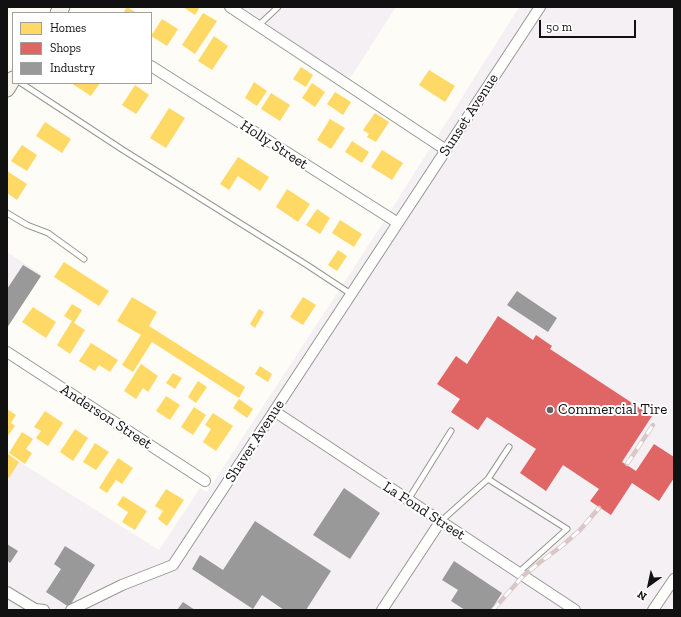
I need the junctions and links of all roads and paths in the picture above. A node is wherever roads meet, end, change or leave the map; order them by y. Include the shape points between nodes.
1 (230, 7) edge
2 (278, 7) edge
3 (540, 7) edge
4 (258, 26) junction
5 (152, 67) edge
6 (23, 84) edge
7 (446, 150) junction
8 (7, 213) edge
9 (398, 224) junction
10 (84, 259) dead end
11 (351, 294) junction
12 (7, 352) edge
13 (274, 412) junction
14 (451, 432) dead end
15 (509, 448) dead end
16 (488, 479) junction
17 (206, 481) dead end
18 (408, 500) junction
19 (440, 522) junction
20 (518, 573) junction
21 (674, 579) edge
22 (7, 592) edge
23 (44, 610) edge
24 (71, 610) edge
25 (382, 610) edge
26 (575, 610) edge
27 (653, 610) edge

1 - 4 street
2 - 4 lane
3 - 7 street, Sunset Avenue
4 - 7 street
5 - 9 street, Holly Street
6 - 11 lane
7 - 9 street, Sunset Avenue
8 - 10 lane via 27,225 48,233
9 - 11 street, Shaver Avenue
11 - 13 street, Shaver Avenue
12 - 17 street, Anderson Street
13 - 18 street, La Fond Street
13 - 24 street, Shaver Avenue via 173,566 122,585
14 - 18 lane
15 - 16 lane
16 - 19 lane
16 - 20 lane via 567,529
18 - 19 street, La Fond Street
19 - 20 street, La Fond Street
19 - 25 street
20 - 26 street, La Fond Street
21 - 27 street
22 - 23 street via 35,609

